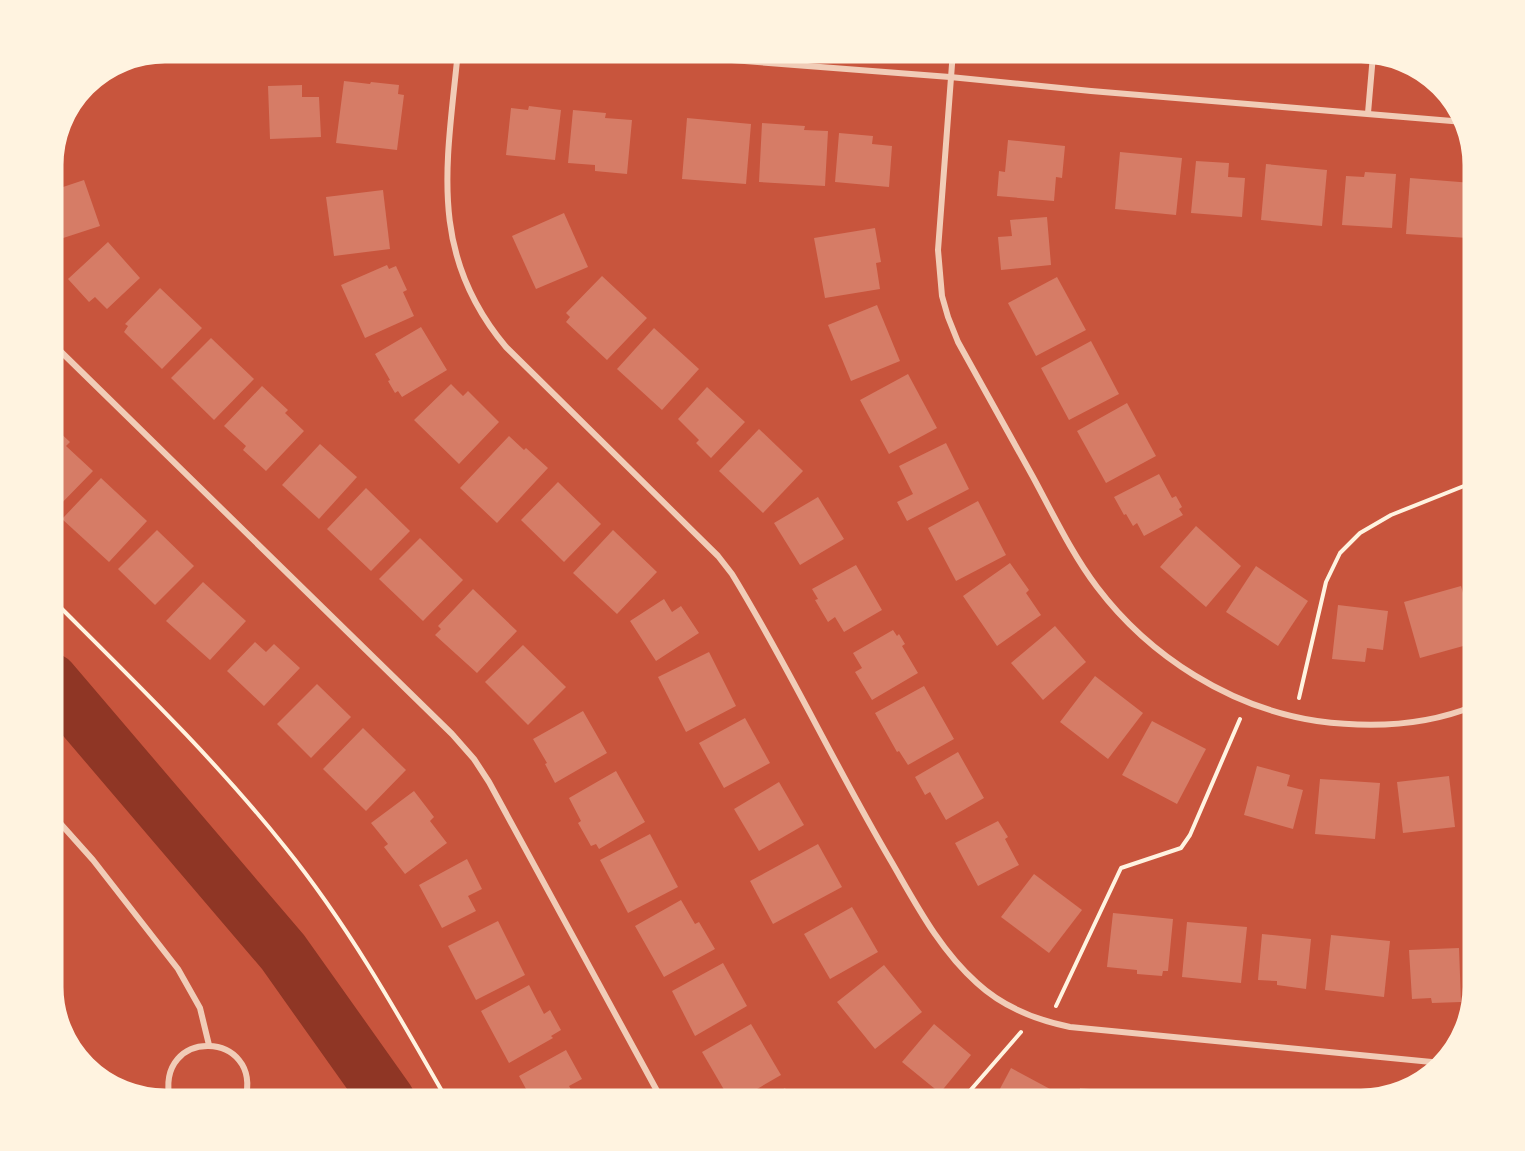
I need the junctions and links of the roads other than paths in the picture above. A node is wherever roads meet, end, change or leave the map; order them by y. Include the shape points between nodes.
1 (457, 62) edge
2 (756, 62) edge
3 (952, 62) edge
4 (1372, 62) edge
5 (950, 77) junction
6 (1368, 113) junction
7 (1454, 121) edge
8 (62, 353) edge
9 (1464, 709) edge
10 (62, 825) edge
11 (209, 1045) junction
12 (1430, 1062) edge
13 (168, 1090) edge
14 (248, 1090) edge
15 (657, 1090) edge

1 - 12 street via 449,150 450,233 458,263 480,312 506,347 732,574 869,823 932,930 963,970 997,998 1048,1023 1093,1031
2 - 5 street
3 - 5 street
4 - 6 street
5 - 6 street
5 - 9 street via 938,250 942,296 958,342 1097,587 1160,652 1248,702 1294,717 1378,725 1419,721
6 - 7 street
8 - 15 street via 474,759
10 - 11 street via 178,969 200,1008
11 - 13 street via 184,1052 174,1062
11 - 14 street via 234,1054 247,1076

